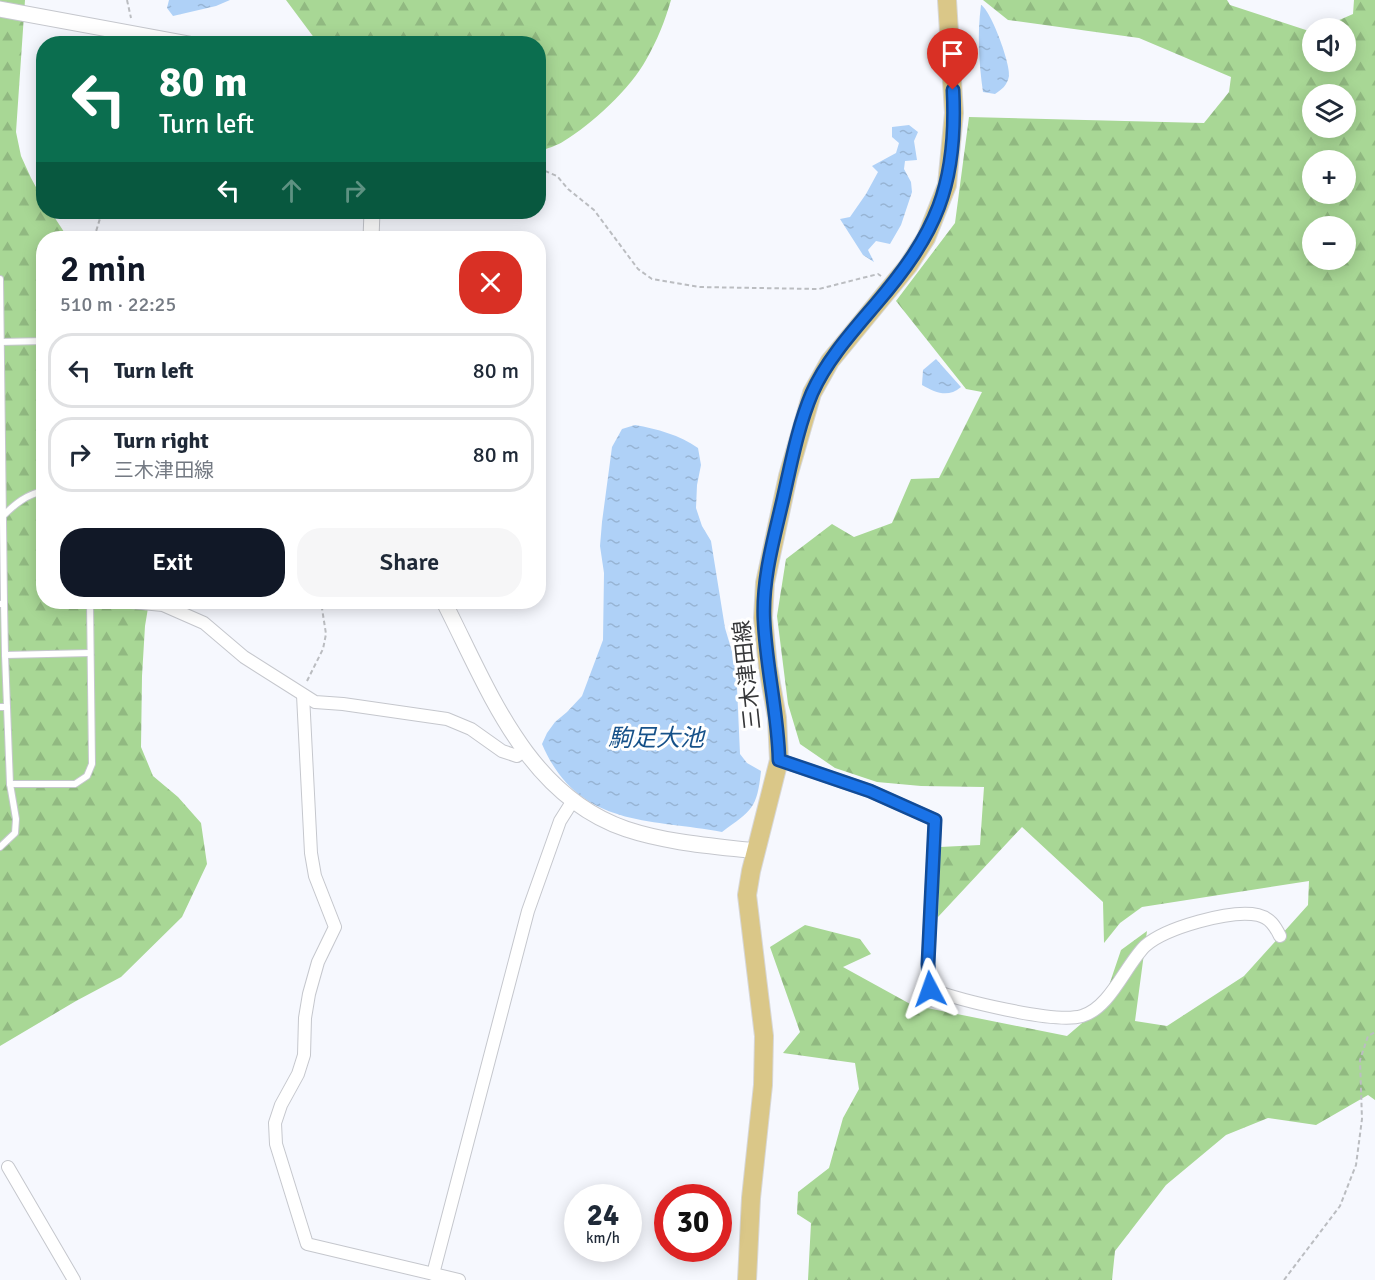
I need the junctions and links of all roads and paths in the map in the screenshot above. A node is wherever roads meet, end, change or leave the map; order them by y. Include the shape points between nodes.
1 (126, 0) edge
2 (947, 0) edge
3 (0, 9) edge
4 (133, 33) junction
5 (148, 36) edge
6 (546, 171) edge
7 (0, 279) edge
8 (894, 284) junction
9 (36, 340) edge
10 (1, 342) edge
11 (36, 494) edge
12 (3, 516) junction
13 (2, 603) edge
14 (90, 609) edge
15 (169, 609) edge
16 (322, 609) edge
17 (448, 609) edge
18 (90, 653) junction
19 (5, 655) junction
20 (303, 695) junction
21 (3, 707) edge
22 (524, 751) junction
23 (779, 760) junction
24 (10, 784) junction
25 (572, 802) junction
26 (0, 847) edge
27 (756, 851) junction
28 (1280, 936) dead end
29 (1375, 1032) edge
30 (8, 1167) dead end
31 (433, 1274) junction
32 (74, 1280) edge
33 (459, 1280) edge
34 (747, 1280) edge
35 (1284, 1280) edge

1 - 4 path
2 - 8 main road, 三木津田線 via 954,113 947,186 926,238
3 - 4 street
4 - 5 street
6 - 8 path via 557,176 594,210 638,269 652,279 699,287 819,289 878,274
7 - 10 lane
8 - 23 main road, 三木津田線 via 830,361 812,393 788,476 765,584 763,618
9 - 10 lane
10 - 12 lane
11 - 12 lane
12 - 13 lane
13 - 19 lane
14 - 18 lane
15 - 20 street via 204,623 244,657
16 - 20 path via 326,634 323,649
17 - 22 street via 494,702
18 - 19 lane
18 - 24 lane via 92,764 87,776 75,784
19 - 21 lane
20 - 22 street via 315,702 447,719 471,729 502,751 517,756
20 - 31 street via 311,853 315,876 335,927 318,962 309,994 304,1055 275,1123 276,1144 307,1244
21 - 24 lane
22 - 25 street
23 - 27 main road, 三木津田線
23 - 28 street via 870,791 935,820 930,989 950,997 1054,1017 1079,1017 1092,1013 1131,963 1160,935 1234,914 1258,915 1273,922
24 - 26 lane via 15,833
25 - 27 street via 627,830 671,841
25 - 31 street via 560,821 528,911
27 - 34 main road, 三木津田線 via 747,895 764,1036 763,1085
29 - 35 path via 1368,1036 1360,1060 1362,1119 1356,1165 1340,1206
30 - 32 street
31 - 33 street

